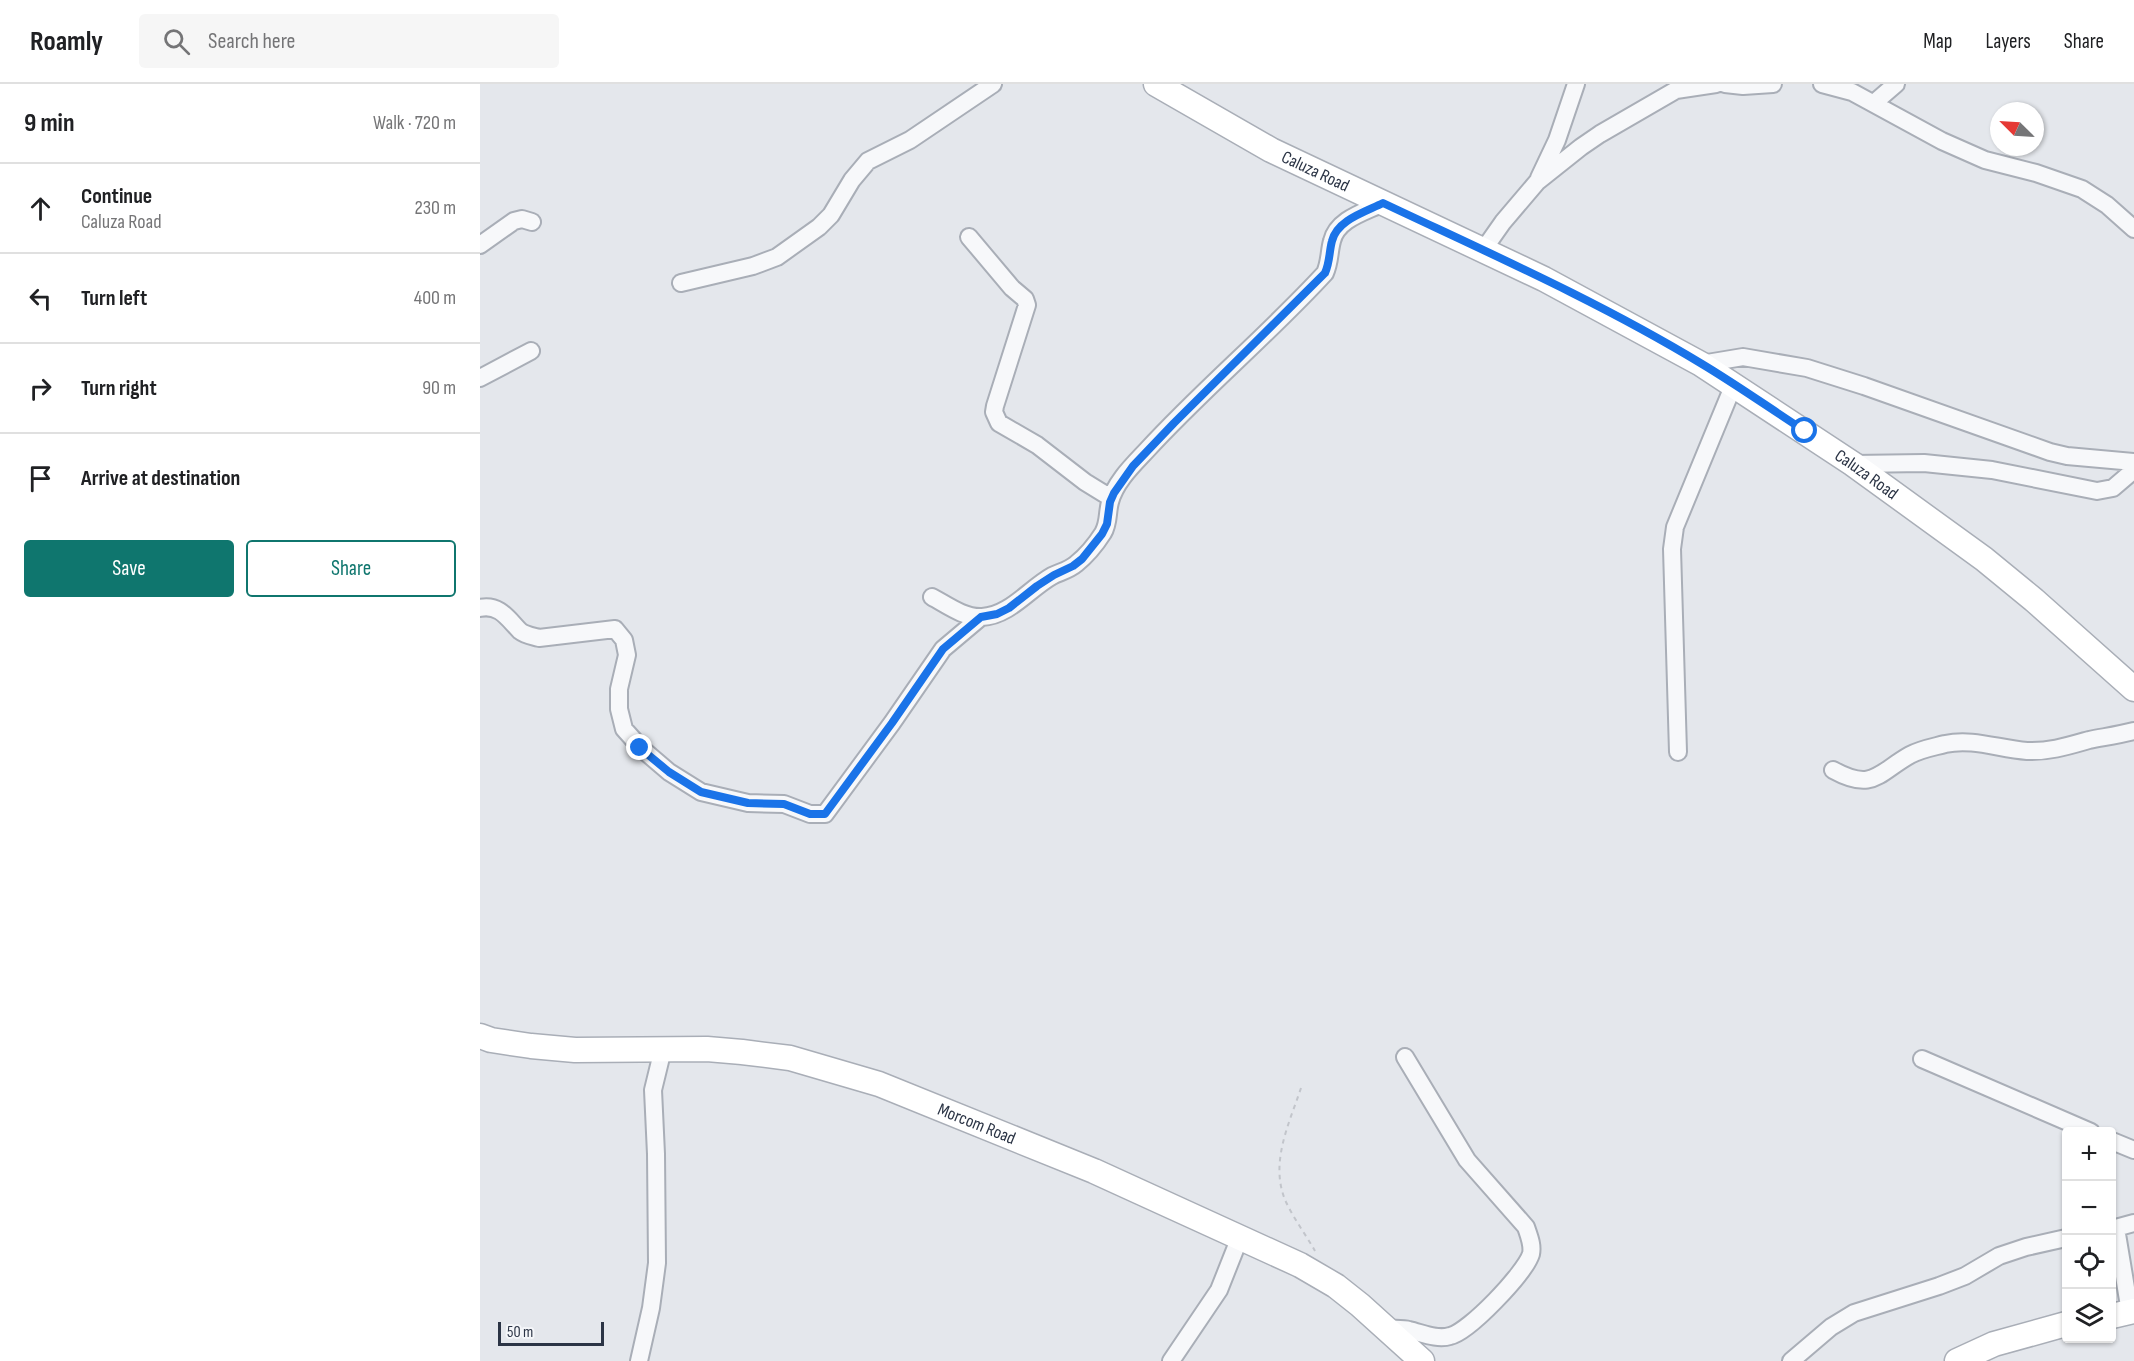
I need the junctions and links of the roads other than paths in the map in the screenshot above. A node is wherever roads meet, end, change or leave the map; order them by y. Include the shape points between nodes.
1 (993, 84) edge
2 (1156, 84) edge
3 (1576, 84) edge
4 (1716, 84) edge
5 (1725, 84) edge
6 (1773, 84) edge
7 (1822, 84) edge
8 (1890, 85) edge
9 (1874, 103) junction
10 (1538, 182) junction
11 (1383, 203) junction
12 (532, 222) dead end
13 (2134, 229) edge
14 (969, 237) dead end
15 (480, 245) edge
16 (1484, 249) junction
17 (681, 284) dead end
18 (531, 351) dead end
19 (1701, 364) junction
20 (480, 378) edge
21 (1734, 384) junction
22 (2134, 462) edge
23 (1853, 464) junction
24 (2134, 470) edge
25 (1111, 498) junction
26 (932, 597) dead end
27 (480, 608) edge
28 (981, 617) junction
29 (2134, 688) edge
30 (2134, 731) edge
31 (1678, 752) dead end
32 (1833, 770) dead end
33 (480, 1036) edge
34 (663, 1049) junction
35 (1405, 1058) dead end
36 (1922, 1059) dead end
37 (2082, 1127) edge
38 (2116, 1143) edge
39 (2134, 1150) edge
40 (2134, 1223) edge
41 (2116, 1228) edge
42 (2115, 1235) edge
43 (1240, 1237) junction
44 (2062, 1239) edge
45 (2125, 1313) edge
46 (2062, 1325) edge
47 (1386, 1329) junction
48 (639, 1361) edge
49 (1170, 1361) edge
50 (1422, 1361) edge
51 (1791, 1361) edge
52 (1958, 1361) edge

1 - 17 street via 910,140 868,161 831,215 777,257
2 - 11 street, Caluza Road via 1271,150
3 - 10 street
4 - 10 street via 1676,90 1600,134
5 - 6 street
7 - 9 street
8 - 9 street
9 - 13 street via 1985,160 2082,189
10 - 16 street
11 - 16 street, Caluza Road
11 - 25 street via 1338,228 1325,273 1146,450
12 - 15 street via 514,221
14 - 25 street via 1027,304 995,406 995,418
16 - 19 street, Caluza Road
18 - 20 street
19 - 21 street, Caluza Road
19 - 22 street via 1743,357 1807,368 2050,452
21 - 23 street, Caluza Road
21 - 31 street via 1674,527
23 - 24 street via 1924,464 1992,470 2097,491 2113,488
23 - 29 street, Caluza Road via 1984,559
25 - 28 street via 1107,524 1082,559 1009,608
26 - 28 street via 964,614
27 - 28 street via 494,608 526,635 538,638 615,629 624,640 627,655 619,709 624,729 640,748 701,792 748,803 784,804 810,814 825,814 943,649
30 - 32 street via 2045,751 1951,743 1911,755 1870,779 1846,777
33 - 34 street, Morcom Road via 575,1050
34 - 43 street, Morcom Road via 707,1049 790,1058 879,1084 1094,1171
34 - 48 street via 653,1090 657,1263
35 - 47 street via 1467,1160 1526,1227 1532,1251 1521,1272 1462,1331 1450,1337 1437,1337 1407,1329
36 - 37 street
38 - 39 street
40 - 41 street
42 - 45 street
43 - 47 street, Morcom Road via 1336,1287
43 - 49 street via 1219,1290
44 - 51 street via 2026,1246 1965,1276 1854,1313
46 - 52 street via 1994,1344
47 - 50 street, Morcom Road

